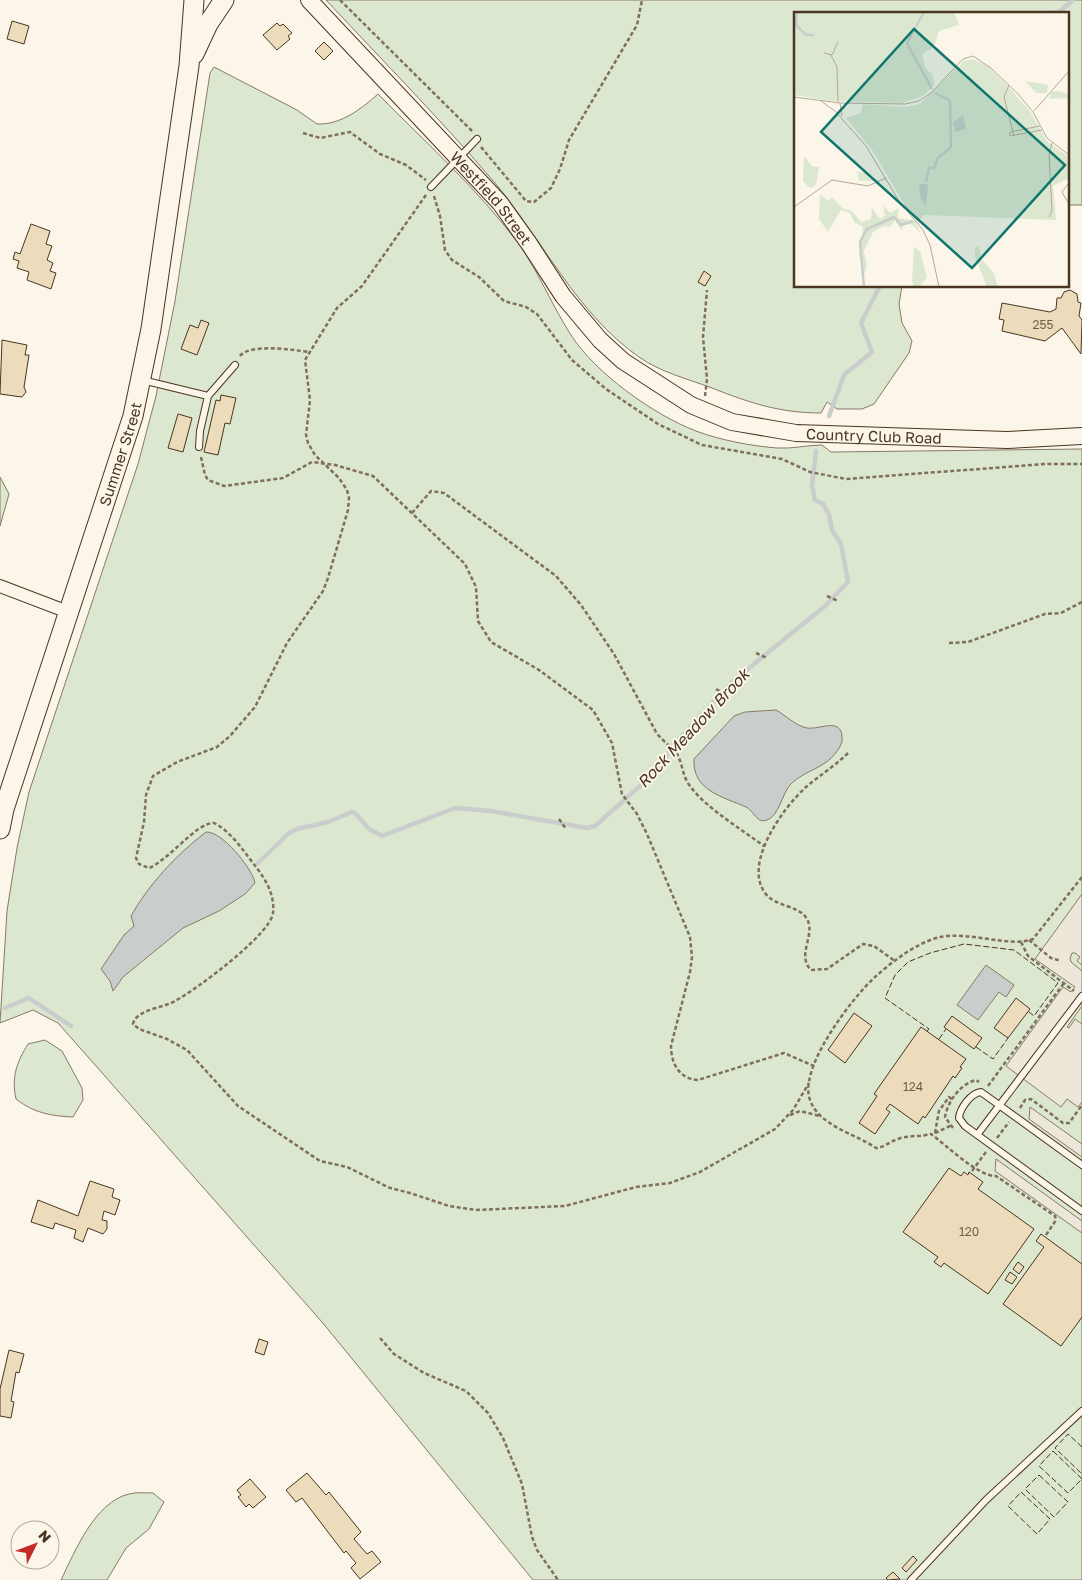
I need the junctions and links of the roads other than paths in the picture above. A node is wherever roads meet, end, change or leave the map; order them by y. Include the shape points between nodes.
1 (194, 0) edge
2 (224, 0) edge
3 (309, 0) edge
4 (189, 66) junction
5 (477, 139) road end
6 (459, 158) junction
7 (431, 187) road end
8 (235, 365) road end
9 (140, 380) junction
10 (672, 393) joint
11 (208, 396) junction
12 (1082, 436) edge
13 (199, 447) road end
14 (0, 586) edge
15 (68, 612) junction
16 (0, 829) edge
17 (1082, 996) edge
18 (1000, 1105) junction
19 (978, 1135) junction
20 (1082, 1165) edge
21 (1082, 1211) edge
22 (1082, 1411) edge
23 (911, 1580) edge

1 - 4 main road, Summer Street
2 - 4 main road, Summer Street via 208,24
3 - 6 street, Westfield Street
4 - 9 main road, Summer Street via 151,329
5 - 6 lane
6 - 7 lane
6 - 10 street, Westfield Street via 500,203 564,296 600,340 623,361
8 - 11 lane
9 - 11 lane
9 - 15 main road, Summer Street via 130,424
10 - 12 street, Country Club Road via 732,422 796,433 1008,440
11 - 13 lane
14 - 15 street
15 - 16 main road, Summer Street
17 - 18 lane
18 - 19 lane
18 - 19 lane via 978,1092 972,1095 959,1118
18 - 20 lane
19 - 21 lane
22 - 23 lane via 986,1500

